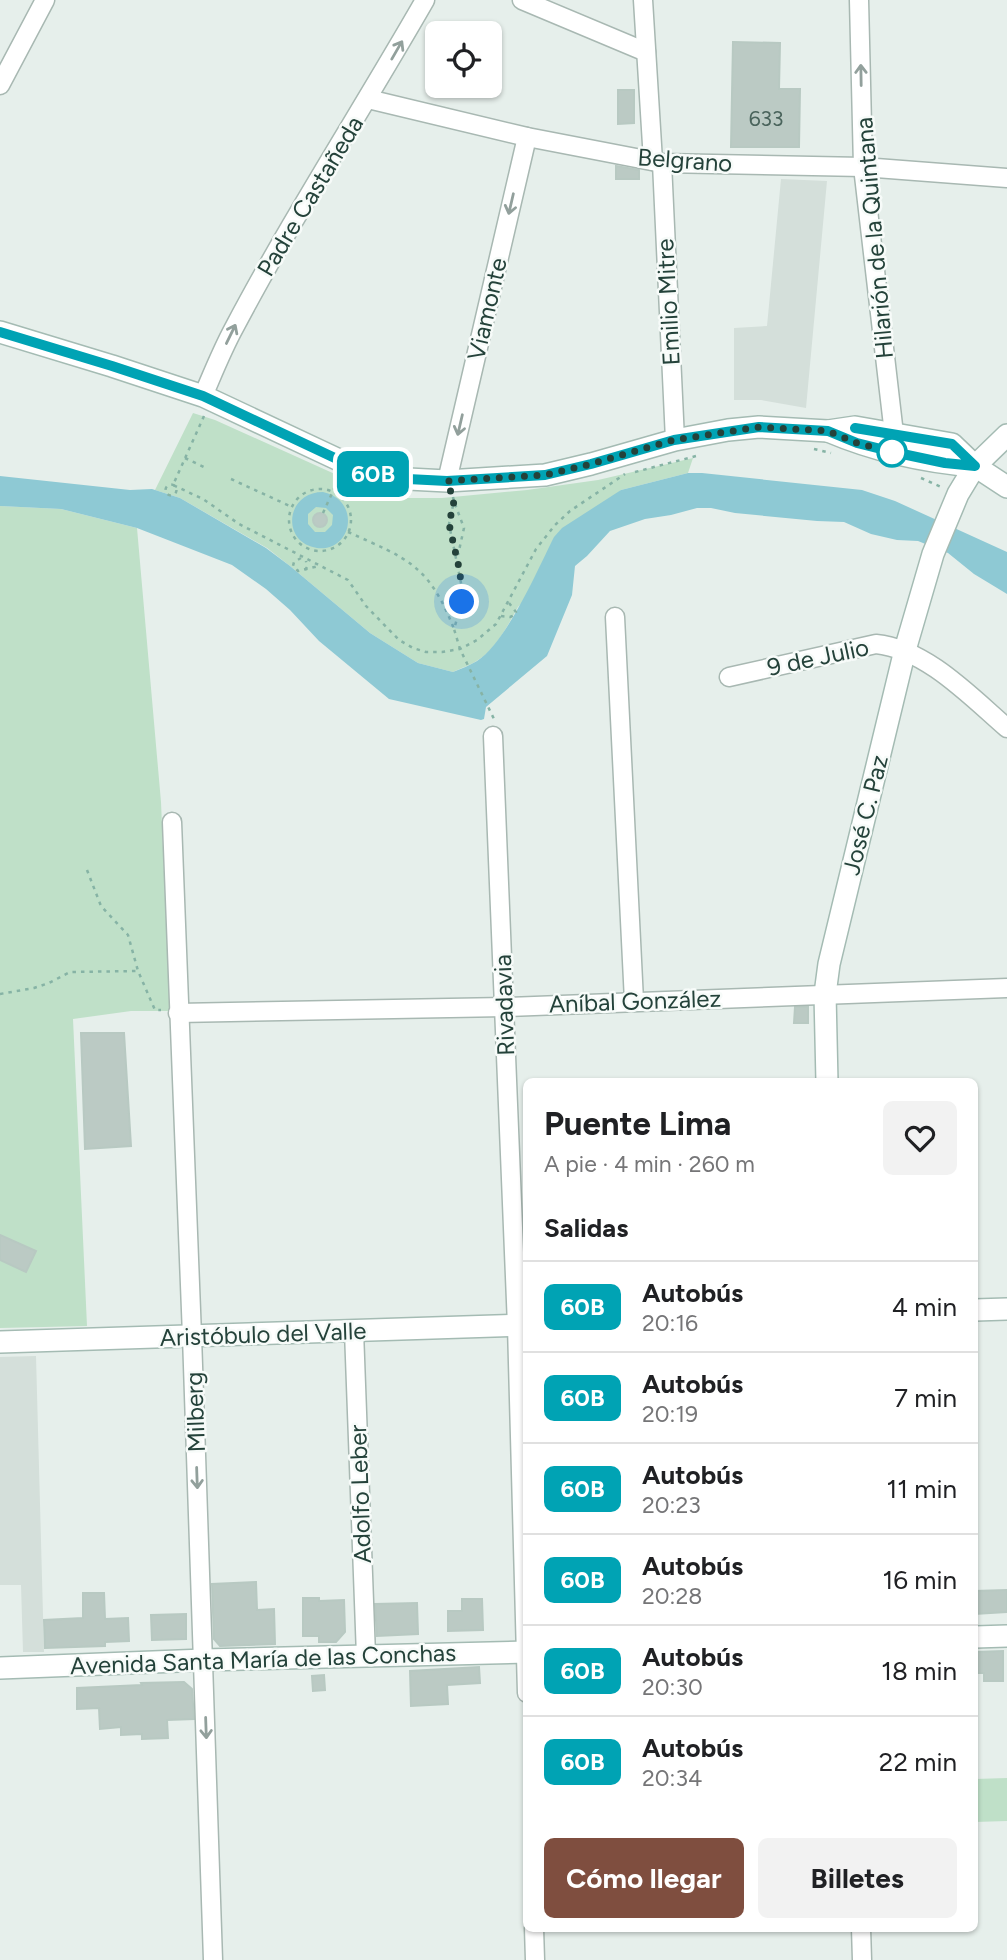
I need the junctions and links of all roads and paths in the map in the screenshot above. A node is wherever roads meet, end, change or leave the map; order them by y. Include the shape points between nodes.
1 (45, 0) edge
2 (425, 0) edge
3 (522, 0) edge
4 (643, 0) edge
5 (859, 0) edge
6 (646, 52) junction
7 (0, 85) edge
8 (368, 99) junction
9 (527, 137) junction
10 (657, 162) junction
11 (863, 167) junction
12 (1007, 178) edge
13 (0, 332) edge
14 (203, 406) junction
15 (828, 431) junction
16 (894, 434) junction
17 (1007, 435) edge
18 (674, 440) junction
19 (806, 448) dead end
20 (831, 453) dead end
21 (701, 455) dead end
22 (185, 458) junction
23 (975, 466) junction
24 (204, 467) dead end
25 (341, 474) dead end
26 (920, 478) dead end
27 (231, 479) dead end
28 (1007, 487) edge
29 (451, 491) junction
30 (333, 493) junction
31 (955, 501) junction
32 (292, 507) junction
33 (324, 511) dead end
34 (348, 533) junction
35 (307, 548) junction
36 (292, 551) junction
37 (303, 558) junction
38 (457, 558) junction
39 (293, 566) junction
40 (319, 566) junction
41 (305, 570) junction
42 (509, 603) junction
43 (501, 616) junction
44 (615, 617) dead end
45 (454, 629) junction
46 (460, 649) junction
47 (905, 650) junction
48 (729, 677) dead end
49 (494, 717) dead end
50 (1007, 727) edge
51 (494, 736) dead end
52 (172, 822) dead end
53 (87, 870) dead end
54 (138, 971) junction
55 (1007, 988) edge
56 (0, 994) edge
57 (825, 994) junction
58 (634, 1001) junction
59 (505, 1007) junction
60 (178, 1013) junction
61 (827, 1078) edge
62 (1007, 1309) edge
63 (978, 1310) edge
64 (522, 1325) edge
65 (354, 1331) junction
66 (192, 1336) junction
67 (0, 1342) edge
68 (523, 1407) edge
69 (1007, 1636) edge
70 (978, 1637) edge
71 (523, 1652) edge
72 (366, 1656) junction
73 (204, 1660) junction
74 (0, 1668) edge
75 (534, 1932) edge
76 (861, 1932) edge
77 (214, 1960) edge
78 (535, 1960) edge
79 (862, 1960) edge

1 - 7 street
8 -> 2 street, Padre Castañeda
3 - 6 street
4 - 6 street, Emilio Mitre
11 -> 5 street, Hilarión de la Quintana
6 - 10 street, Emilio Mitre
8 - 9 street, Belgrano
14 -> 8 street, Padre Castañeda via 233,330
9 - 10 street, Belgrano
9 -> 29 street, Viamonte
10 - 11 street, Belgrano
10 - 18 street, Emilio Mitre
11 - 12 street, Belgrano
11 - 16 street, Hilarión de la Quintana
13 - 14 main road via 112,366
14 - 22 path
14 - 29 main road via 373,474
15 - 16 main road via 855,428
15 - 18 main road via 759,427
15 - 23 main road via 893,452
16 - 23 main road via 952,444
17 - 23 main road, José C. Paz
18 - 29 main road via 545,475
19 - 20 path
21 - 42 path via 624,475 569,511 536,550
22 - 24 path
22 - 36 path via 173,485
23 - 28 main road
23 - 31 main road, José C. Paz
25 - 30 path
26 - 31 path
27 - 32 path
29 - 38 path via 449,524
29 - 38 path via 464,528
30 - 32 path via 310,491
30 - 33 path
30 - 34 path via 349,509
31 - 47 main road, José C. Paz via 933,554
32 - 35 path via 292,531
34 - 35 path via 331,548
34 - 45 path via 396,554 418,570 438,594
35 - 37 path
36 - 37 path
36 - 39 path
37 - 39 path via 296,559
37 - 40 path
37 - 41 path via 308,564
38 - 45 path via 462,602
39 - 41 path
40 - 41 path
40 - 46 path via 348,580 399,640 426,652
42 - 43 path
42 - 43 path via 515,615
43 - 46 path via 487,633
44 - 58 street
45 - 46 path
46 - 49 path
47 - 48 street, 9 de Julio via 876,644
47 - 50 street, 9 de Julio via 928,662
47 - 57 main road, José C. Paz
51 - 59 street, Rivadavia
52 - 60 street, Milberg
53 - 54 path via 101,906 128,935
54 - 56 path via 69,972 34,988
54 - 60 path via 155,1010
55 - 57 street, Aníbal González
57 - 58 street, Aníbal González
57 - 61 main road, José C. Paz
58 - 59 street, Aníbal González
59 - 60 street, Aníbal González
59 - 64 street, Rivadavia
60 - 66 street, Milberg
62 - 63 main road
64 - 65 main road, Aristóbulo del Valle
64 - 68 street, Rivadavia
65 - 66 main road, Aristóbulo del Valle
65 - 72 street, Adolfo Leber
66 - 67 main road, Aristóbulo del Valle
66 -> 73 street, Milberg
69 - 70 main road
71 - 72 main road, Avenida Santa María de las Conchas
72 - 73 main road, Avenida Santa María de las Conchas
73 - 74 main road, Avenida Santa María de las Conchas
73 -> 77 street, Milberg
75 - 78 street
76 - 79 street

